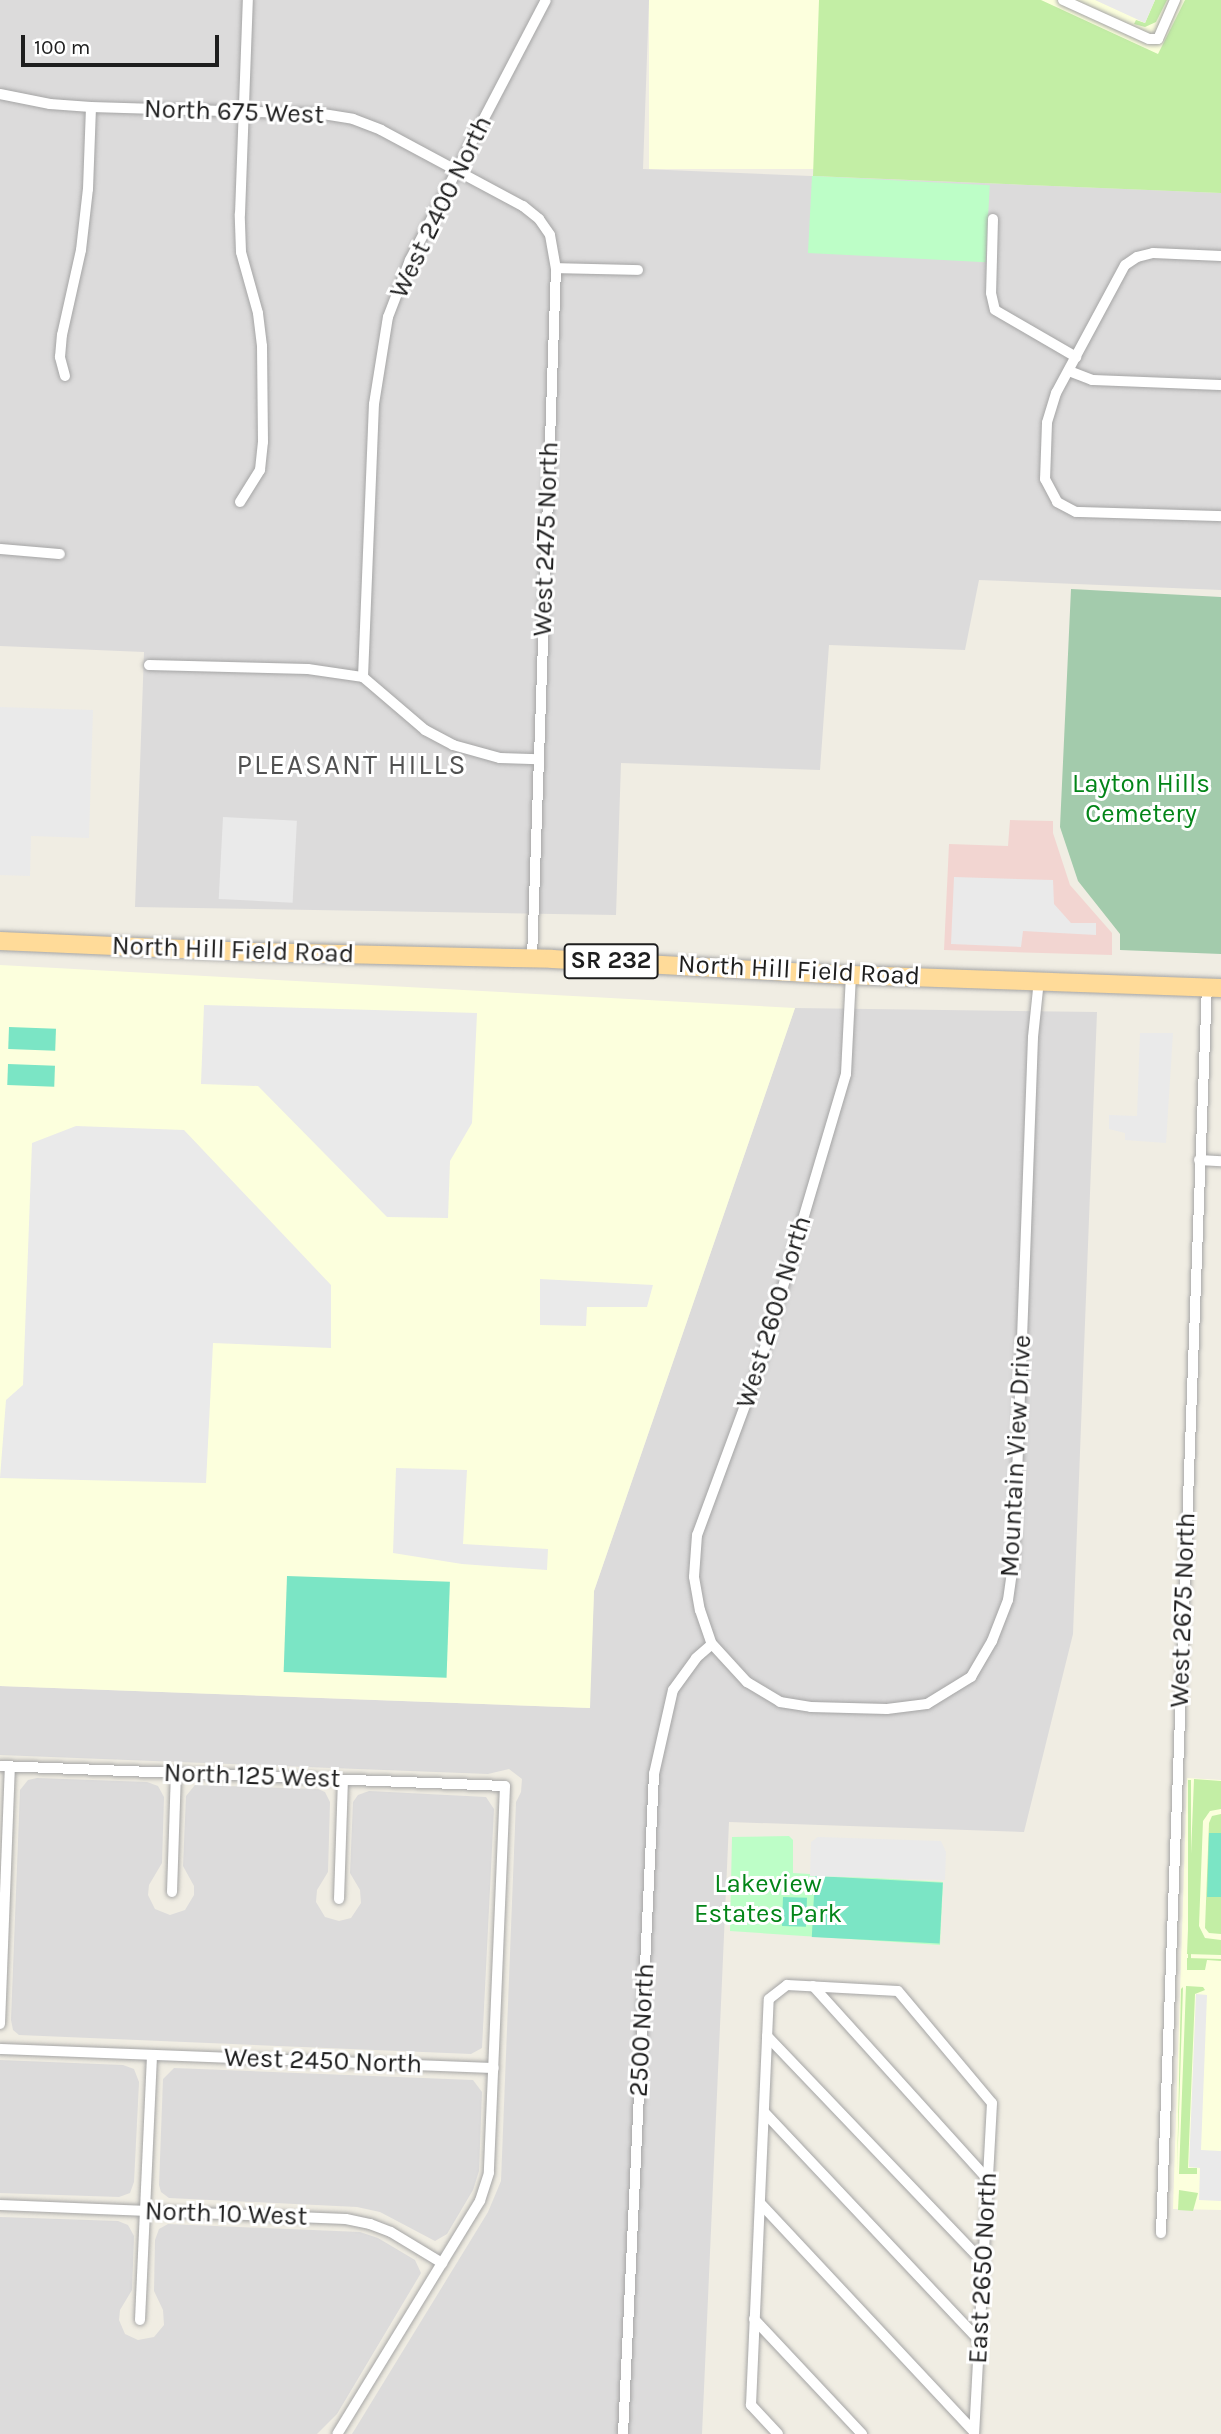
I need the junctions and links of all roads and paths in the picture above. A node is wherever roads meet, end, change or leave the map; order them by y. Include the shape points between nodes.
1 (248, 0) edge
2 (546, 0) edge
3 (1063, 0) edge
4 (1175, 0) edge
5 (0, 94) edge
6 (91, 107) junction
7 (243, 111) junction
8 (457, 171) junction
9 (993, 219) dead end
10 (1221, 256) edge
11 (556, 268) junction
12 (638, 270) dead end
13 (1076, 357) junction
14 (1069, 371) junction
15 (65, 376) dead end
16 (1221, 385) edge
17 (240, 502) dead end
18 (1221, 516) edge
19 (0, 549) edge
20 (60, 554) dead end
21 (149, 665) dead end
22 (363, 677) junction
23 (538, 758) junction
24 (0, 941) edge
25 (532, 959) junction
26 (851, 975) junction
27 (1039, 980) junction
28 (1214, 987) edge
29 (1199, 1160) junction
30 (1221, 1161) edge
31 (712, 1644) junction
32 (5, 1766) edge
33 (176, 1772) junction
34 (343, 1780) junction
35 (172, 1892) dead end
36 (339, 1899) dead end
37 (813, 1986) junction
38 (0, 2024) edge
39 (767, 2036) junction
40 (0, 2049) edge
41 (152, 2055) junction
42 (494, 2068) junction
43 (764, 2112) junction
44 (988, 2180) junction
45 (760, 2203) junction
46 (0, 2205) edge
47 (146, 2211) junction
48 (1161, 2233) dead end
49 (983, 2262) junction
50 (442, 2263) junction
51 (754, 2319) junction
52 (140, 2320) dead end
53 (979, 2340) junction
54 (974, 2433) edge
55 (338, 2434) edge
56 (623, 2434) edge
57 (778, 2434) edge
58 (862, 2434) edge

1 - 7 street
2 - 8 street, West 2400 North
3 - 4 street via 1149,39 1157,38
5 - 6 street, North 675 West
6 - 7 street, North 675 West
6 - 15 street via 81,250 62,335 60,357
7 - 8 street, North 675 West via 353,119
7 - 17 street via 241,252 258,313 263,442 260,470
8 - 11 street, West 2475 North via 539,219 550,235
8 - 22 street, West 2400 North via 410,260 388,317 378,366
9 - 13 street via 990,293 995,310
10 - 13 street via 1153,253 1125,265
11 - 12 street
11 - 23 street, West 2475 North
13 - 14 street
14 - 16 street via 1092,380
14 - 18 street via 1047,423 1045,479 1057,502 1076,512
19 - 20 street
21 - 22 street via 308,669
22 - 23 street via 425,730 453,745 500,758
23 - 25 street, West 2475 North
24 - 25 main road, North Hill Field Road / SR 232
25 - 26 main road, North Hill Field Road / SR 232
26 - 27 main road, North Hill Field Road / SR 232
26 - 31 street, West 2600 North via 846,1074 760,1365 697,1535 694,1577
27 - 28 main road, North Hill Field Road / SR 232
27 - 31 street, Mountain View Drive via 1033,1037 1014,1558 1008,1600 992,1641 971,1677 926,1704 887,1709 780,1702 747,1682
28 - 29 street, West 2675 North
29 - 30 street
29 - 48 street, West 2675 North
31 - 56 street, 2500 North via 673,1690 654,1774
32 - 33 street, North 125 West
32 - 38 street
33 - 34 street, North 125 West
33 - 35 street
34 - 36 street
34 - 42 street, North 125 West via 505,1786
37 - 39 street via 788,1985 769,1999
37 - 44 street
37 - 44 street, East 2650 North via 898,1992 992,2103
39 - 43 street
39 - 49 street
40 - 41 street, West 2450 North
41 - 42 street, West 2450 North
41 - 47 street
42 - 50 street via 489,2173 480,2201
43 - 45 street
43 - 53 street
44 - 49 street, East 2650 North
45 - 51 street
45 - 54 street
46 - 47 street, North 10 West
47 - 50 street, North 10 West via 358,2221 391,2232
47 - 52 street
49 - 53 street, East 2650 North
50 - 55 street
51 - 57 street via 751,2404
51 - 58 street
53 - 54 street, East 2650 North

